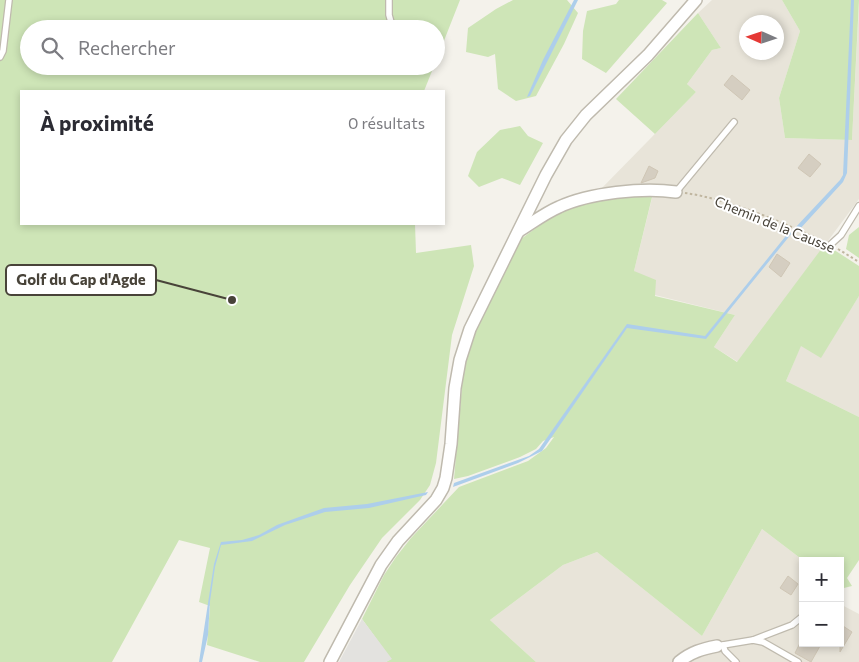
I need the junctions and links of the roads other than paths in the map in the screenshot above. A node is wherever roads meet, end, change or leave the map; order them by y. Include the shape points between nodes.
1 (9, 0) edge
2 (389, 0) edge
3 (696, 0) edge
4 (390, 20) edge
5 (0, 57) edge
6 (734, 122) dead end
7 (676, 192) joint
8 (859, 206) edge
9 (518, 231) junction
10 (830, 245) road end
11 (799, 619) edge
12 (753, 640) junction
13 (720, 645) junction
14 (330, 662) edge
15 (679, 662) edge
16 (736, 662) edge
17 (798, 662) edge

1 - 5 lane
2 - 4 lane
3 - 9 street via 566,140
6 - 7 lane
7 - 9 street via 658,190 582,198 558,207
8 - 10 lane via 841,235
9 - 14 street via 470,329 460,360 443,488 381,565
11 - 12 lane
12 - 13 lane
12 - 17 lane via 763,642
13 - 15 street via 700,649
13 - 16 lane

